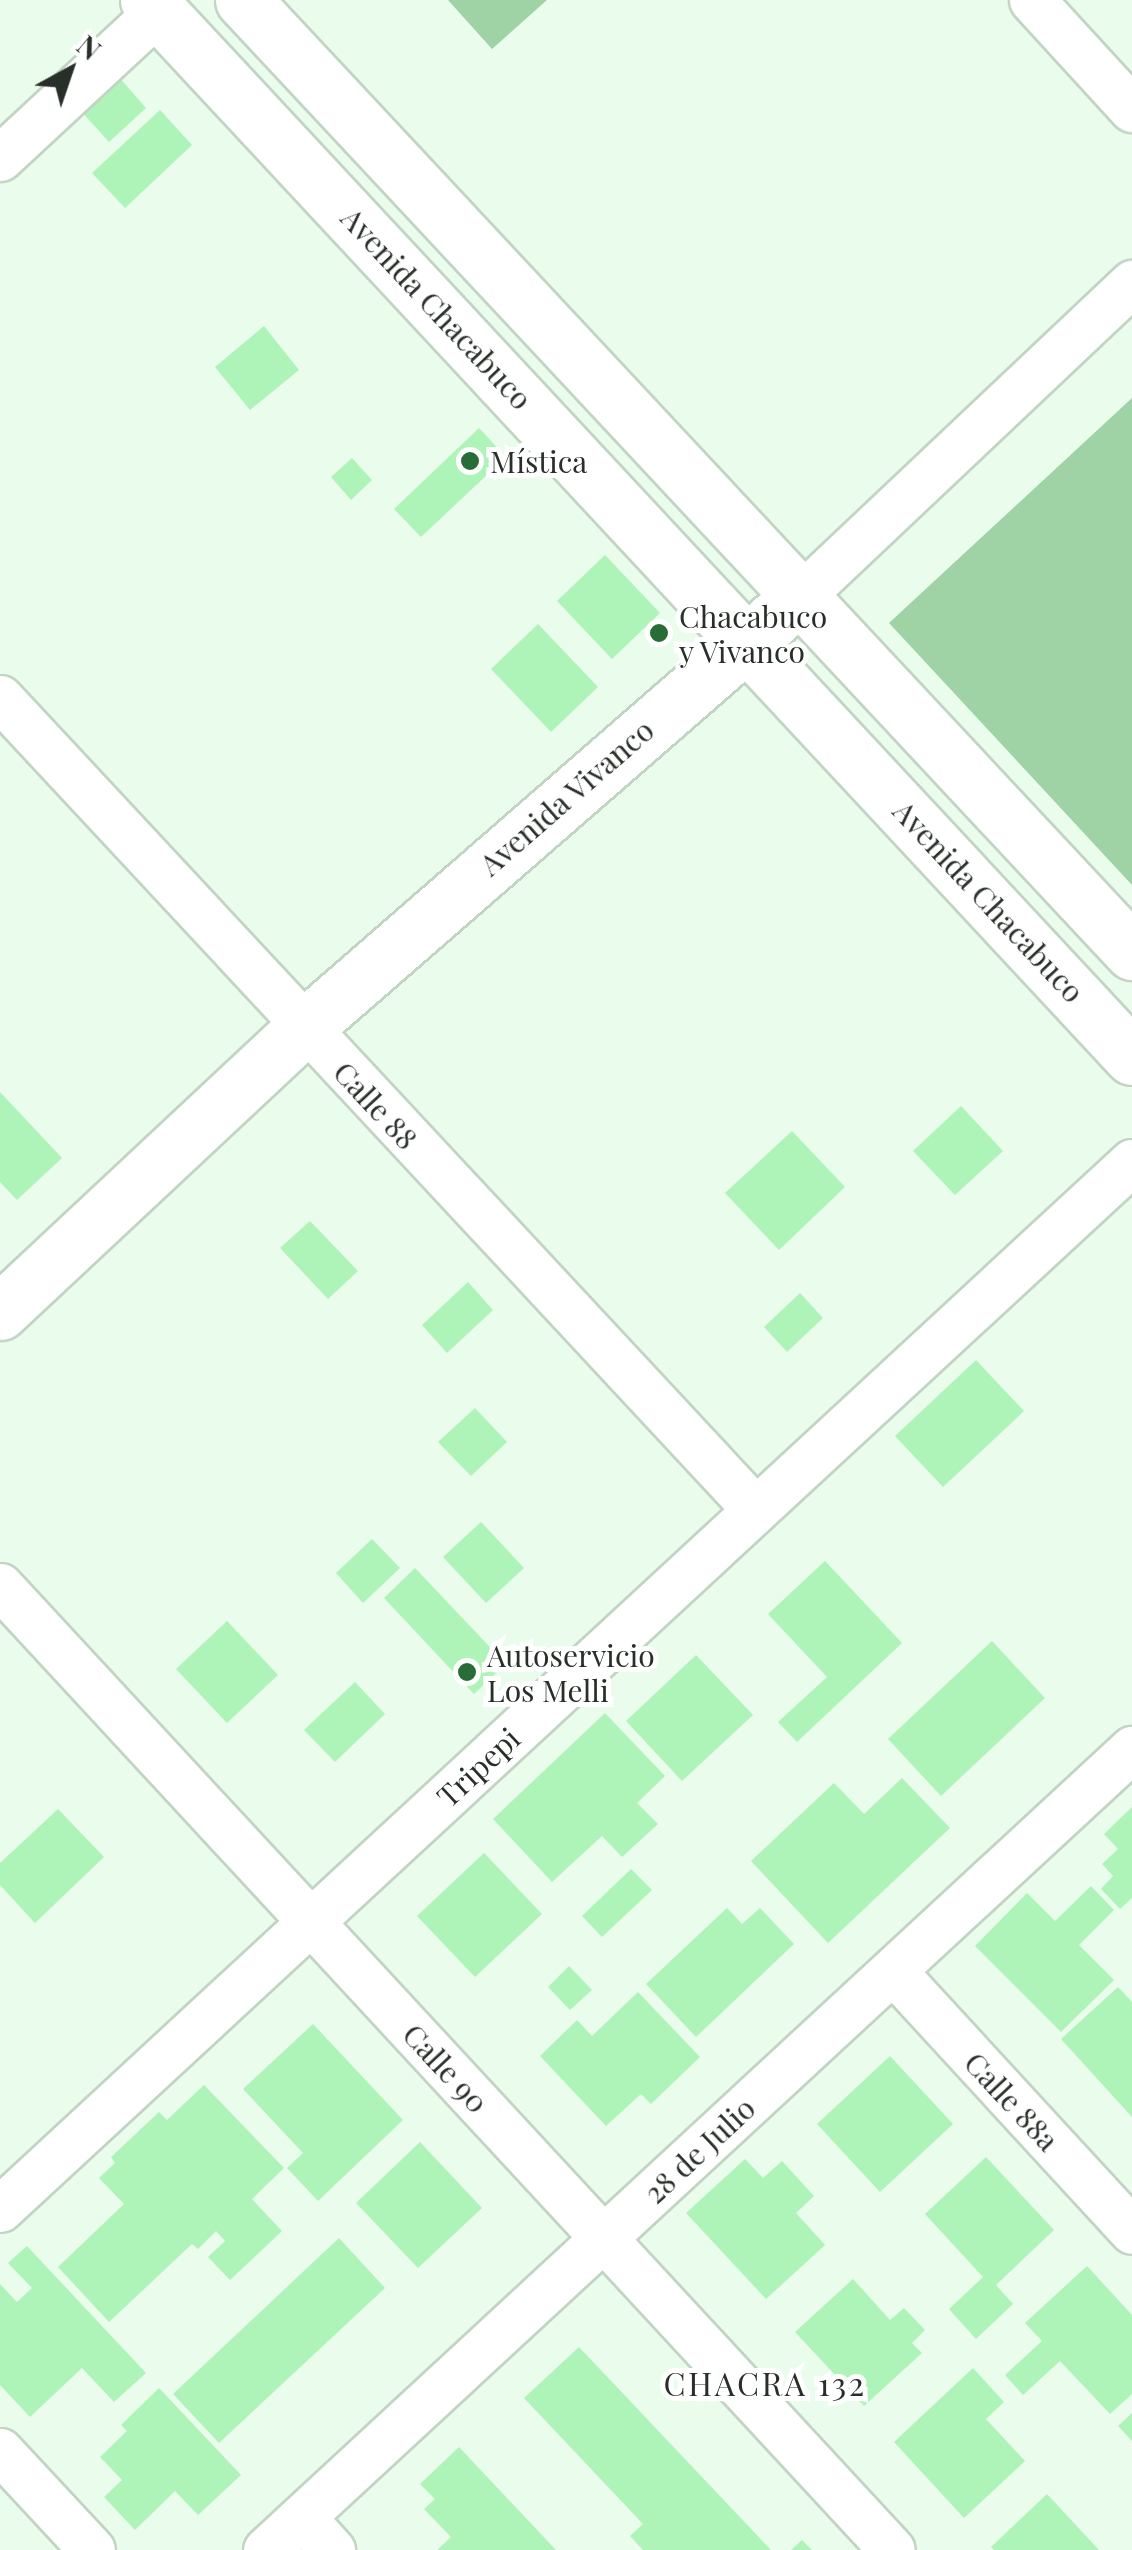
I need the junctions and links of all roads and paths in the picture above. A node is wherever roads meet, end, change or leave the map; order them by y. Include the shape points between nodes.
1 (243, 0) edge
2 (1032, 0) edge
3 (153, 5) edge
4 (1132, 109) edge
5 (0, 158) edge
6 (1132, 283) edge
7 (801, 596) junction
8 (747, 638) junction
9 (0, 698) edge
10 (1132, 952) edge
11 (304, 1028) junction
12 (1132, 1057) edge
13 (1132, 1162) edge
14 (0, 1312) edge
15 (756, 1510) junction
16 (0, 1586) edge
17 (1132, 1749) edge
18 (310, 1922) junction
19 (893, 1971) junction
20 (0, 2209) edge
21 (1132, 2231) edge
22 (605, 2237) junction
23 (0, 2451) edge
24 (302, 2517) junction
25 (92, 2550) edge
26 (266, 2550) edge
27 (332, 2550) edge
28 (892, 2550) edge

1 - 7 main road
2 - 4 street
3 - 5 street
3 - 8 main road, Avenida Chacabuco
6 - 7 street, Avenida Vivanco
7 - 8 main road, Avenida Vivanco
7 - 10 main road
8 - 11 main road, Avenida Vivanco
8 - 12 main road, Avenida Chacabuco
9 - 11 street, Calle 88
11 - 14 main road, Avenida Vivanco
11 - 15 street, Calle 88
13 - 15 street, Tripepi
15 - 18 street, Tripepi
16 - 18 street, Calle 90
17 - 19 street, 28 de Julio
18 - 20 street, Tripepi
18 - 22 street, Calle 90
19 - 21 street, Calle 88a
19 - 22 street, 28 de Julio
22 - 24 street, 28 de Julio
22 - 28 street, Calle 90
23 - 25 street
24 - 26 street, 28 de Julio
24 - 27 street

